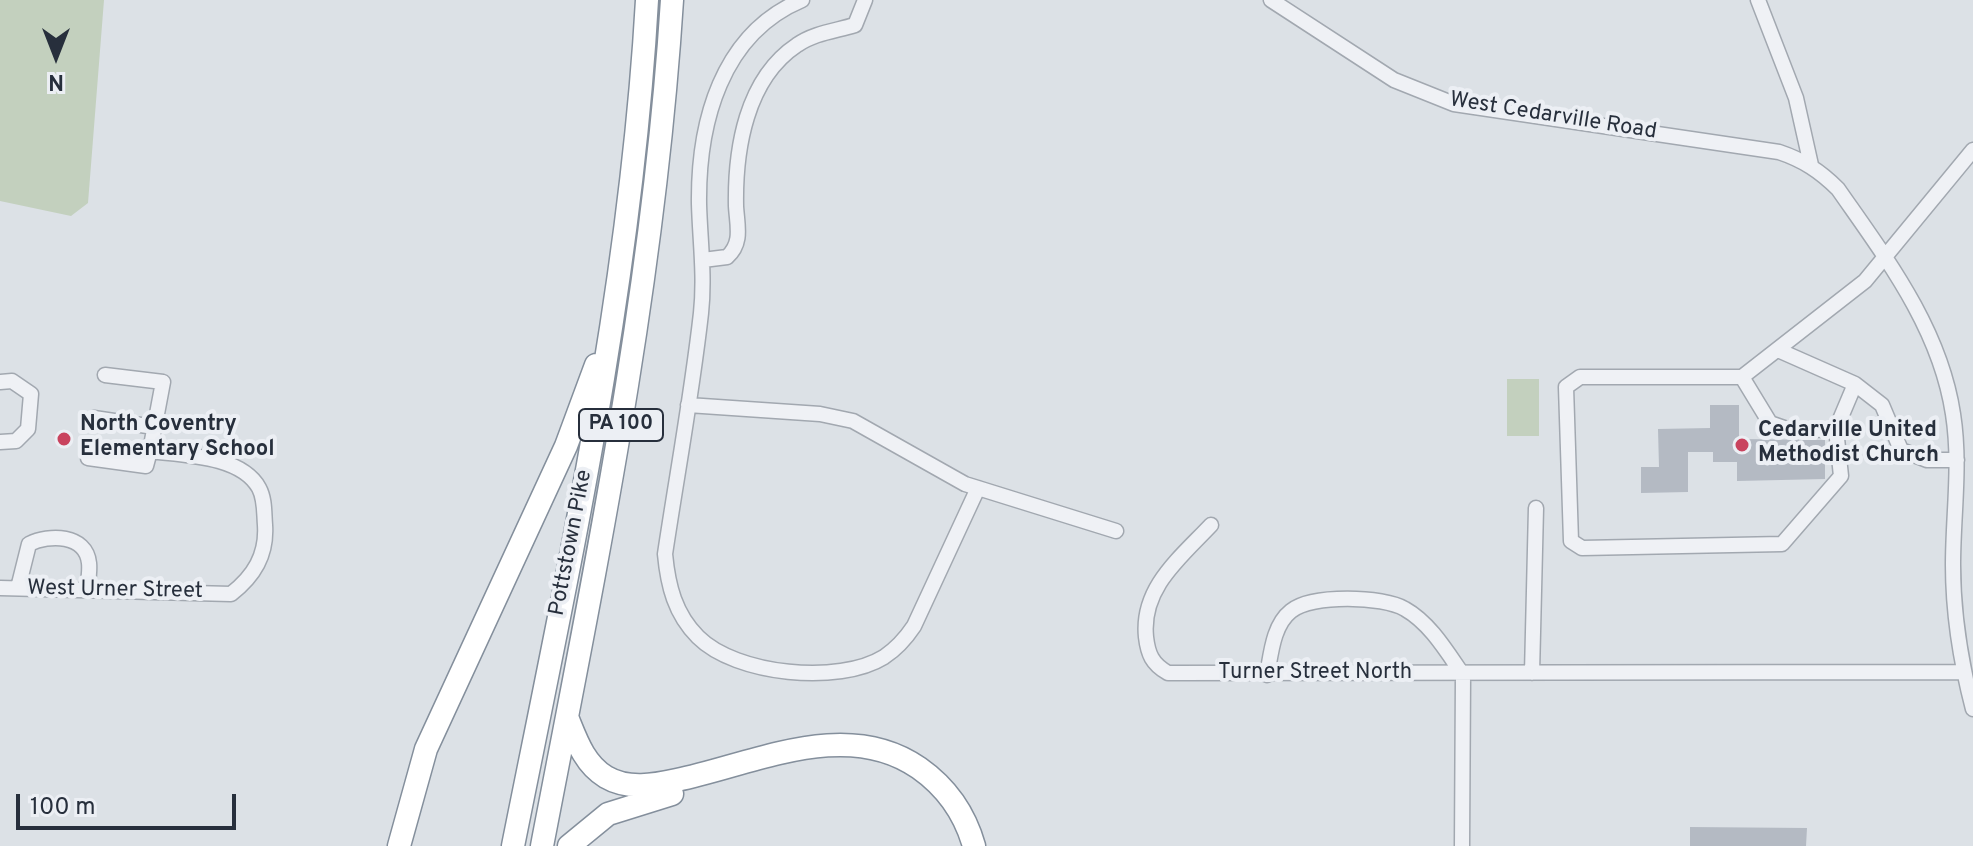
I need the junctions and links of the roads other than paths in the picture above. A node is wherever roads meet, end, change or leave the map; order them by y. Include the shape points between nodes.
1 (647, 0) edge
2 (672, 0) edge
3 (802, 0) edge
4 (865, 0) edge
5 (1271, 0) edge
6 (1758, 0) edge
7 (1973, 150) edge
8 (1811, 165) junction
9 (1884, 256) junction
10 (703, 260) junction
11 (613, 319) junction
12 (1778, 350) junction
13 (105, 375) dead end
14 (1742, 377) junction
15 (0, 382) edge
16 (1855, 384) junction
17 (688, 405) junction
18 (94, 418) dead end
19 (154, 427) junction
20 (1836, 429) junction
21 (0, 442) edge
22 (150, 451) junction
23 (88, 458) dead end
24 (1957, 460) junction
25 (978, 488) junction
26 (1536, 508) dead end
27 (1211, 525) dead end
28 (1116, 531) dead end
29 (0, 588) edge
30 (18, 588) junction
31 (87, 590) junction
32 (1963, 672) junction
33 (1532, 673) junction
34 (1267, 675) junction
35 (1463, 675) junction
36 (1973, 709) edge
37 (567, 715) junction
38 (399, 846) edge
39 (513, 846) edge
40 (542, 846) edge
41 (569, 846) edge
42 (961, 846) edge
43 (974, 846) edge
44 (1462, 846) edge

1 - 11 highway, Pottstown Pike / PA 100
2 - 37 highway, Pottstown Pike / PA 100 via 642,294
3 - 10 street via 754,29 724,73 705,133 699,206
4 - 10 street via 855,25 797,45 763,79 740,144 738,243 727,257
5 - 8 street, West Cedarville Road via 1394,80 1454,104 1779,152
6 - 8 street via 1796,98
7 - 9 street
8 - 9 street via 1838,189
9 - 12 street via 1865,281
9 - 24 street via 1931,339 1953,412
10 - 17 street
11 - 38 highway via 566,446 426,749
11 - 39 highway, Pottstown Pike / PA 100
12 - 14 street
12 - 16 street
13 - 19 street via 163,382
14 - 20 street via 1770,423 1793,431
14 - 20 street via 1580,377 1566,387 1571,541 1582,548 1782,544 1841,476
15 - 21 street via 12,381 31,394 28,429 16,441
16 - 20 street
16 - 24 street via 1882,405 1901,450 1927,460
17 - 25 street via 853,421
17 - 25 street via 665,554 671,594 701,640 726,657 756,666 836,670 884,657 914,626
18 - 19 street
19 - 22 street
22 - 23 street via 146,466
22 - 31 street, West Urner Street via 211,460 239,471 259,487 266,537 253,576 231,594
24 - 32 street via 1953,565
25 - 28 street
26 - 33 street
27 - 34 street, Turner Street North via 1152,594 1144,621 1146,642 1156,666 1168,673
29 - 30 street, West Urner Street
30 - 31 street, West Urner Street
30 - 31 street via 29,544 49,537 65,539 86,552
32 - 33 street, Turner Street North
32 - 36 street
33 - 35 street, Turner Street North
34 - 35 street, Turner Street North
34 - 35 street via 1275,634 1291,611 1317,601 1383,599 1408,610
35 - 44 street
37 - 40 highway, Pottstown Pike / PA 100
37 - 43 highway via 596,770 633,785 693,777 827,745 886,751 938,784 961,813
41 - 42 highway via 623,807 836,756 889,765 922,785 948,815

